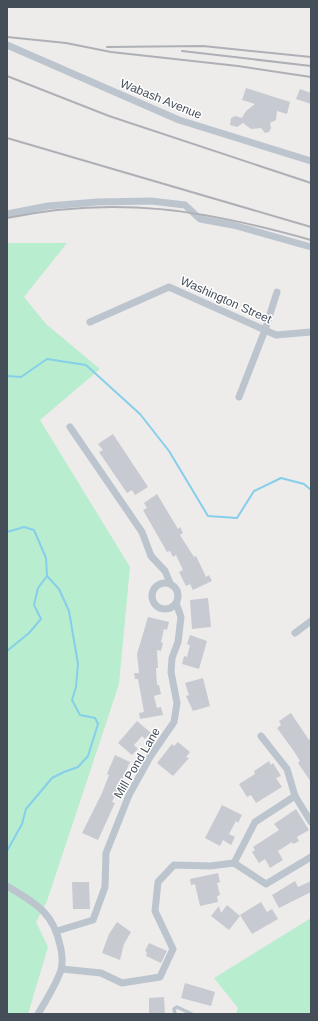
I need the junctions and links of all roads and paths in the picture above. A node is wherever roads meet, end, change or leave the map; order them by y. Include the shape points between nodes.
1 (7, 45) edge
2 (311, 161) edge
3 (7, 214) edge
4 (311, 246) edge
5 (277, 292) dead end
6 (90, 322) dead end
7 (265, 330) junction
8 (311, 332) edge
9 (239, 397) dead end
10 (70, 427) dead end
11 (170, 583) junction
12 (176, 603) junction
13 (311, 621) edge
14 (295, 633) dead end
15 (261, 736) dead end
16 (294, 796) junction
17 (311, 822) edge
18 (311, 857) edge
19 (234, 863) junction
20 (7, 886) edge
21 (57, 931) junction
22 (62, 969) junction
23 (38, 1014) edge
24 (175, 1014) edge
25 (192, 1014) edge

1 - 2 street, Wabash Avenue via 179,120
3 - 4 street via 97,202 151,201 185,205 200,219
5 - 7 street
6 - 7 street, Washington Street via 169,287
7 - 8 street, Washington Street via 276,335
7 - 9 street
10 - 11 street, Mill Pond Lane via 142,532 151,556
11 - 12 street, Mill Pond Lane via 178,592
11 - 12 street via 161,583 154,588 152,600 158,607 166,609
12 - 21 street, Mill Pond Lane via 181,617 171,672 177,703 174,722 150,757 129,795 106,853 106,888 93,920
13 - 14 street
15 - 16 street via 286,769
16 - 17 street
16 - 19 street via 255,822
18 - 19 street via 266,884
19 - 22 street via 210,866 174,865 158,882 155,911 173,949 160,977 122,983 101,973
20 - 21 street via 36,904 49,916
21 - 22 street
22 - 23 street
24 - 25 lane via 174,1009 177,1007

